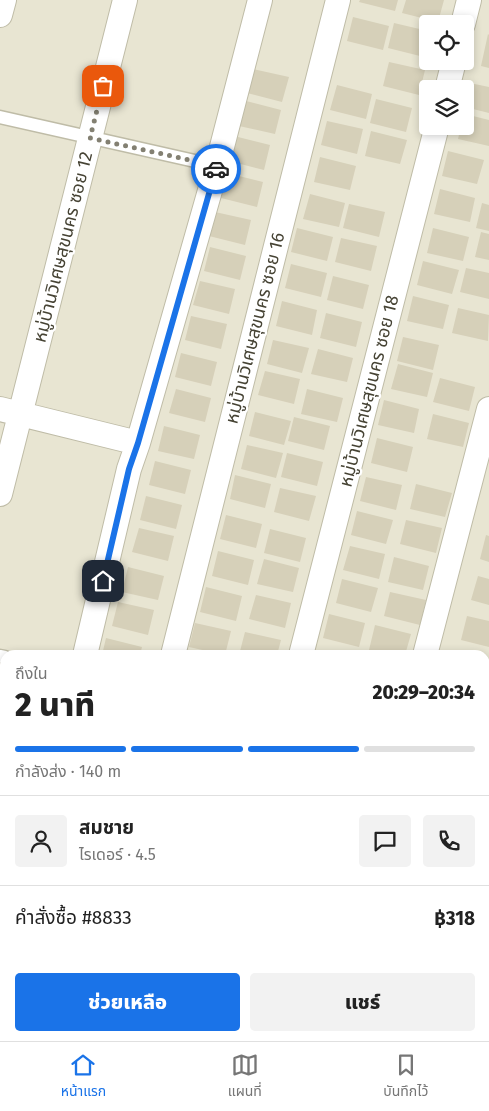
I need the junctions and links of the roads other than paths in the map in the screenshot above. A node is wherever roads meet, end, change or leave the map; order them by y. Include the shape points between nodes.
1 (4, 0) edge
2 (125, 0) edge
3 (260, 0) edge
4 (338, 0) edge
5 (469, 0) edge
6 (0, 15) edge
7 (465, 15) edge
8 (0, 117) edge
9 (435, 135) edge
10 (90, 138) junction
11 (217, 166) junction
12 (489, 409) edge
13 (11, 412) edge
14 (138, 443) junction
15 (0, 494) edge
16 (86, 650) edge
17 (174, 650) edge
18 (302, 650) edge
19 (426, 650) edge

1 - 6 street
2 - 10 street, หมู่บ้านวิเศษสุขนคร ซอย 12
3 - 11 street
4 - 17 street, หมู่บ้านวิเศษสุขนคร ซอย 16
5 - 7 street
8 - 10 lane
9 - 18 street, หมู่บ้านวิเศษสุขนคร ซอย 18
10 - 11 lane
10 - 13 street, หมู่บ้านวิเศษสุขนคร ซอย 12
11 - 14 street
12 - 19 street
13 - 14 street
13 - 15 street, หมู่บ้านวิเศษสุขนคร ซอย 12
14 - 16 street

